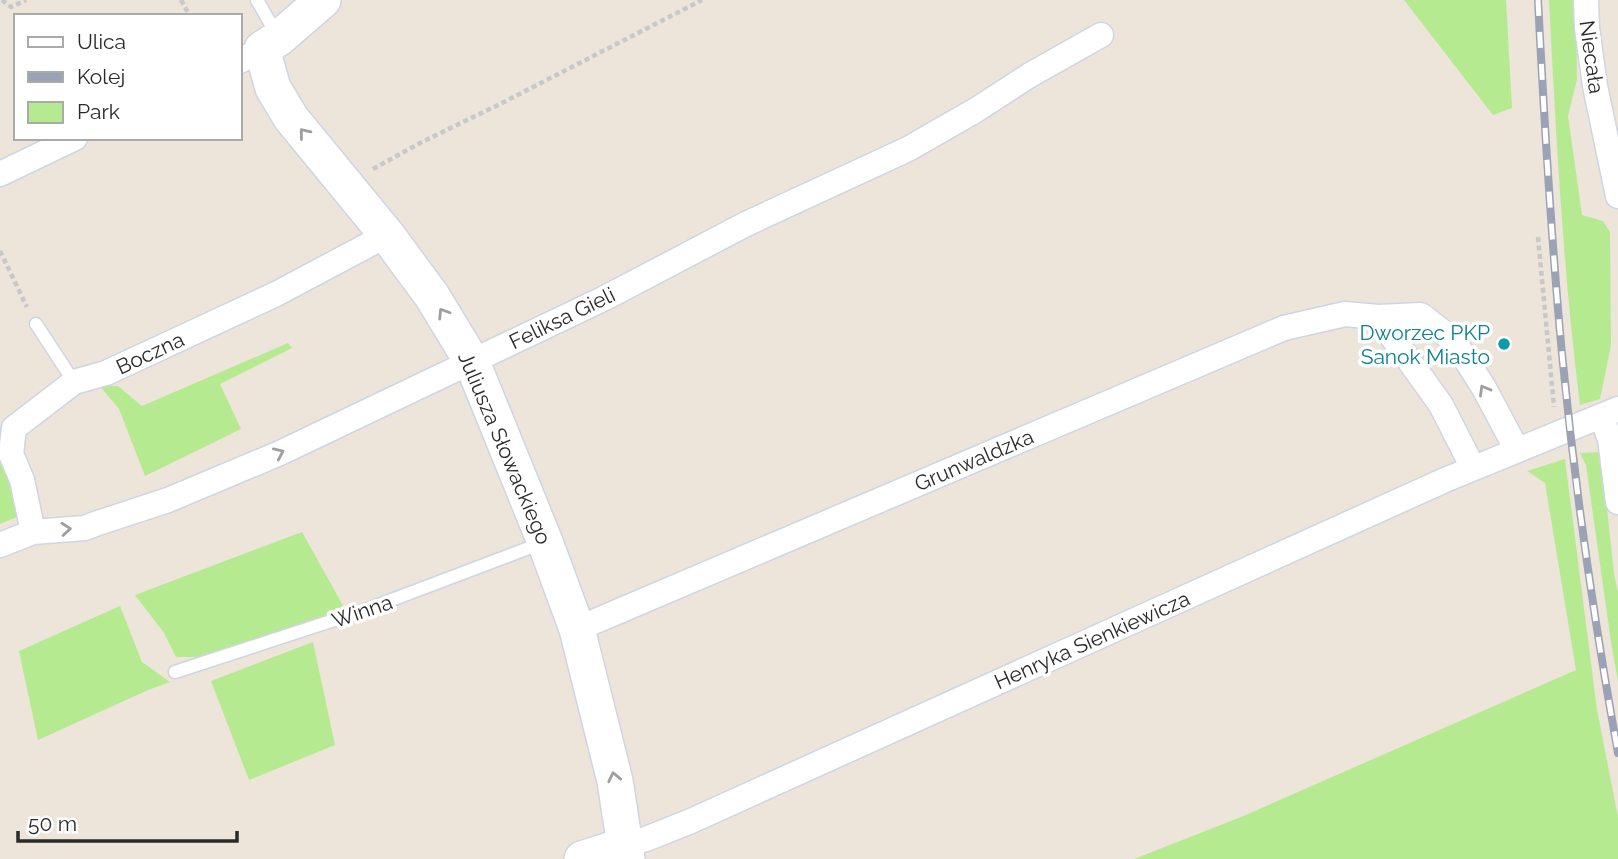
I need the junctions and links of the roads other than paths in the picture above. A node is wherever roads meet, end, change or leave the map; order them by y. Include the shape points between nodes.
1 (257, 0) edge
2 (323, 0) edge
3 (1586, 0) edge
4 (1101, 35) dead end
5 (261, 49) edge
6 (71, 140) edge
7 (0, 174) edge
8 (1618, 196) edge
9 (387, 235) junction
10 (1378, 317) junction
11 (36, 324) road end
12 (472, 362) junction
13 (74, 382) junction
14 (1609, 412) edge
15 (1517, 450) junction
16 (1473, 468) junction
17 (1618, 502) edge
18 (33, 532) junction
19 (545, 542) junction
20 (0, 545) edge
21 (577, 629) junction
22 (176, 672) dead end
23 (626, 852) edge
24 (582, 859) edge

1 - 5 lane
2 - 5 street
3 - 8 street, Niecała via 1595,86
4 - 12 street, Feliksa Gieli via 908,149 746,224
9 -> 5 street, Juliusza Słowackiego via 291,118 273,88
6 - 7 street
12 -> 9 street, Juliusza Słowackiego
9 - 13 street, Boczna via 154,351
15 -> 10 street, Grunwaldzka via 1454,341 1421,315
10 - 16 street via 1441,405
10 - 21 street, Grunwaldzka via 1345,314 1284,328
11 - 13 lane
18 -> 12 street, Feliksa Gieli via 85,528 168,500
12 - 19 street, Juliusza Słowackiego
13 - 18 street, Boczna via 14,428 11,454 22,480
14 - 15 street, Henryka Sienkiewicza
14 - 17 street
15 - 16 street, Henryka Sienkiewicza
16 - 23 street, Henryka Sienkiewicza via 646,839
18 - 20 street, Feliksa Gieli
19 - 21 street, Juliusza Słowackiego
19 - 22 lane, Winna via 365,610
23 -> 21 street, Juliusza Słowackiego via 615,782
23 - 24 street, Henryka Sienkiewicza

